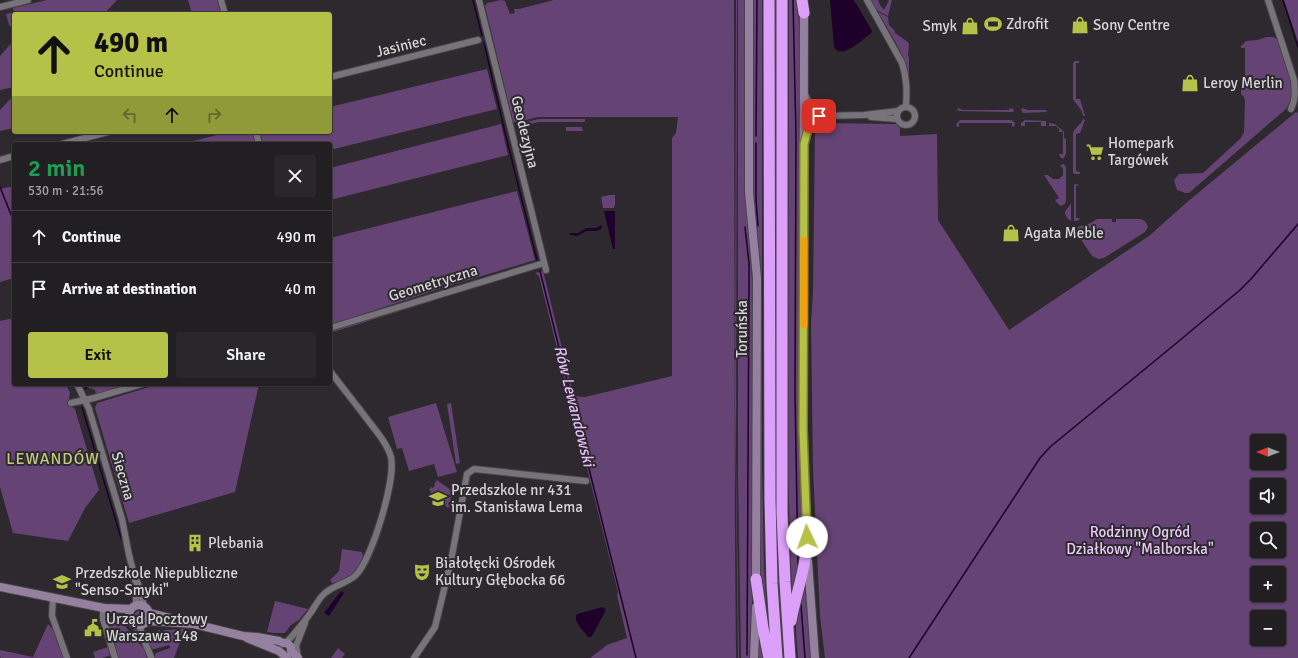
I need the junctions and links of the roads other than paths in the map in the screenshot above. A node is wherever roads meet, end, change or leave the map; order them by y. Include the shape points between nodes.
1 (28, 0) edge
2 (221, 0) edge
3 (479, 0) edge
4 (749, 0) edge
5 (769, 0) edge
6 (782, 0) edge
7 (803, 0) edge
8 (867, 0) edge
9 (1268, 0) edge
10 (0, 7) edge
11 (224, 12) edge
12 (804, 13) joint
13 (478, 40) dead end
14 (332, 76) edge
15 (804, 86) junction
16 (906, 107) junction
17 (1291, 109) dead end
18 (898, 111) junction
19 (864, 115) junction
20 (819, 116) junction
21 (897, 119) junction
22 (100, 134) edge
23 (70, 142) edge
24 (804, 144) junction
25 (12, 157) edge
26 (0, 160) edge
27 (544, 263) junction
28 (546, 270) dead end
29 (332, 327) edge
30 (332, 374) edge
31 (79, 386) edge
32 (135, 386) edge
33 (85, 400) junction
34 (71, 403) dead end
35 (586, 481) dead end
36 (807, 537) junction
37 (756, 578) junction
38 (0, 587) edge
39 (53, 597) junction
40 (103, 607) junction
41 (138, 610) junction
42 (306, 620) junction
43 (148, 621) junction
44 (186, 623) junction
45 (140, 626) junction
46 (297, 640) junction
47 (788, 644) junction
48 (285, 651) edge
49 (151, 657) dead end
50 (67, 658) edge
51 (115, 658) edge
52 (298, 658) edge
53 (414, 658) edge
54 (754, 658) edge
55 (769, 658) edge
56 (777, 658) edge
57 (790, 658) edge
58 (815, 658) edge

1 - 10 street
2 - 11 street
3 - 27 street, Geodezyjna
4 - 37 main road, Toruńska via 749,192 757,278
5 - 56 highway, Toruńska via 770,499
6 - 47 highway via 782,513
7 - 12 highway
8 - 16 street via 902,63 905,73
9 - 17 street via 1294,80 1296,92
12 - 15 main road
13 - 14 street, Jasiniec
15 - 20 street via 811,111
15 - 24 main road
16 - 18 street
16 - 21 street via 914,112 914,121 906,125 900,124
18 - 19 street
18 - 21 street
19 - 20 street
19 - 21 street
20 - 24 street via 809,125
22 - 23 street
24 - 36 main road via 803,430
25 - 26 street
27 - 28 street, Geodezyjna
27 - 29 street, Geometryczna
30 - 42 street via 382,439 391,457 392,467 379,529 362,566 349,580 324,594
31 - 33 street, Sieczna
32 - 33 street
33 - 34 street
33 - 41 street, Sieczna via 98,435 140,589
35 - 53 street via 474,469 468,474 435,627
36 - 47 highway via 805,561
36 - 58 main road
37 - 54 main road, Toruńska
37 - 55 highway
38 - 39 main road
39 - 40 main road
39 - 50 street via 52,616
40 - 41 main road
40 - 51 street via 103,619
41 - 43 main road via 150,617
41 - 44 main road
41 - 45 main road via 133,623
42 - 46 street
42 - 48 street
43 - 44 main road
43 - 45 main road
44 - 48 main road via 243,636 280,641
45 - 49 street
46 - 48 street
46 - 52 street via 295,650
47 - 57 highway
48 - 52 main road

